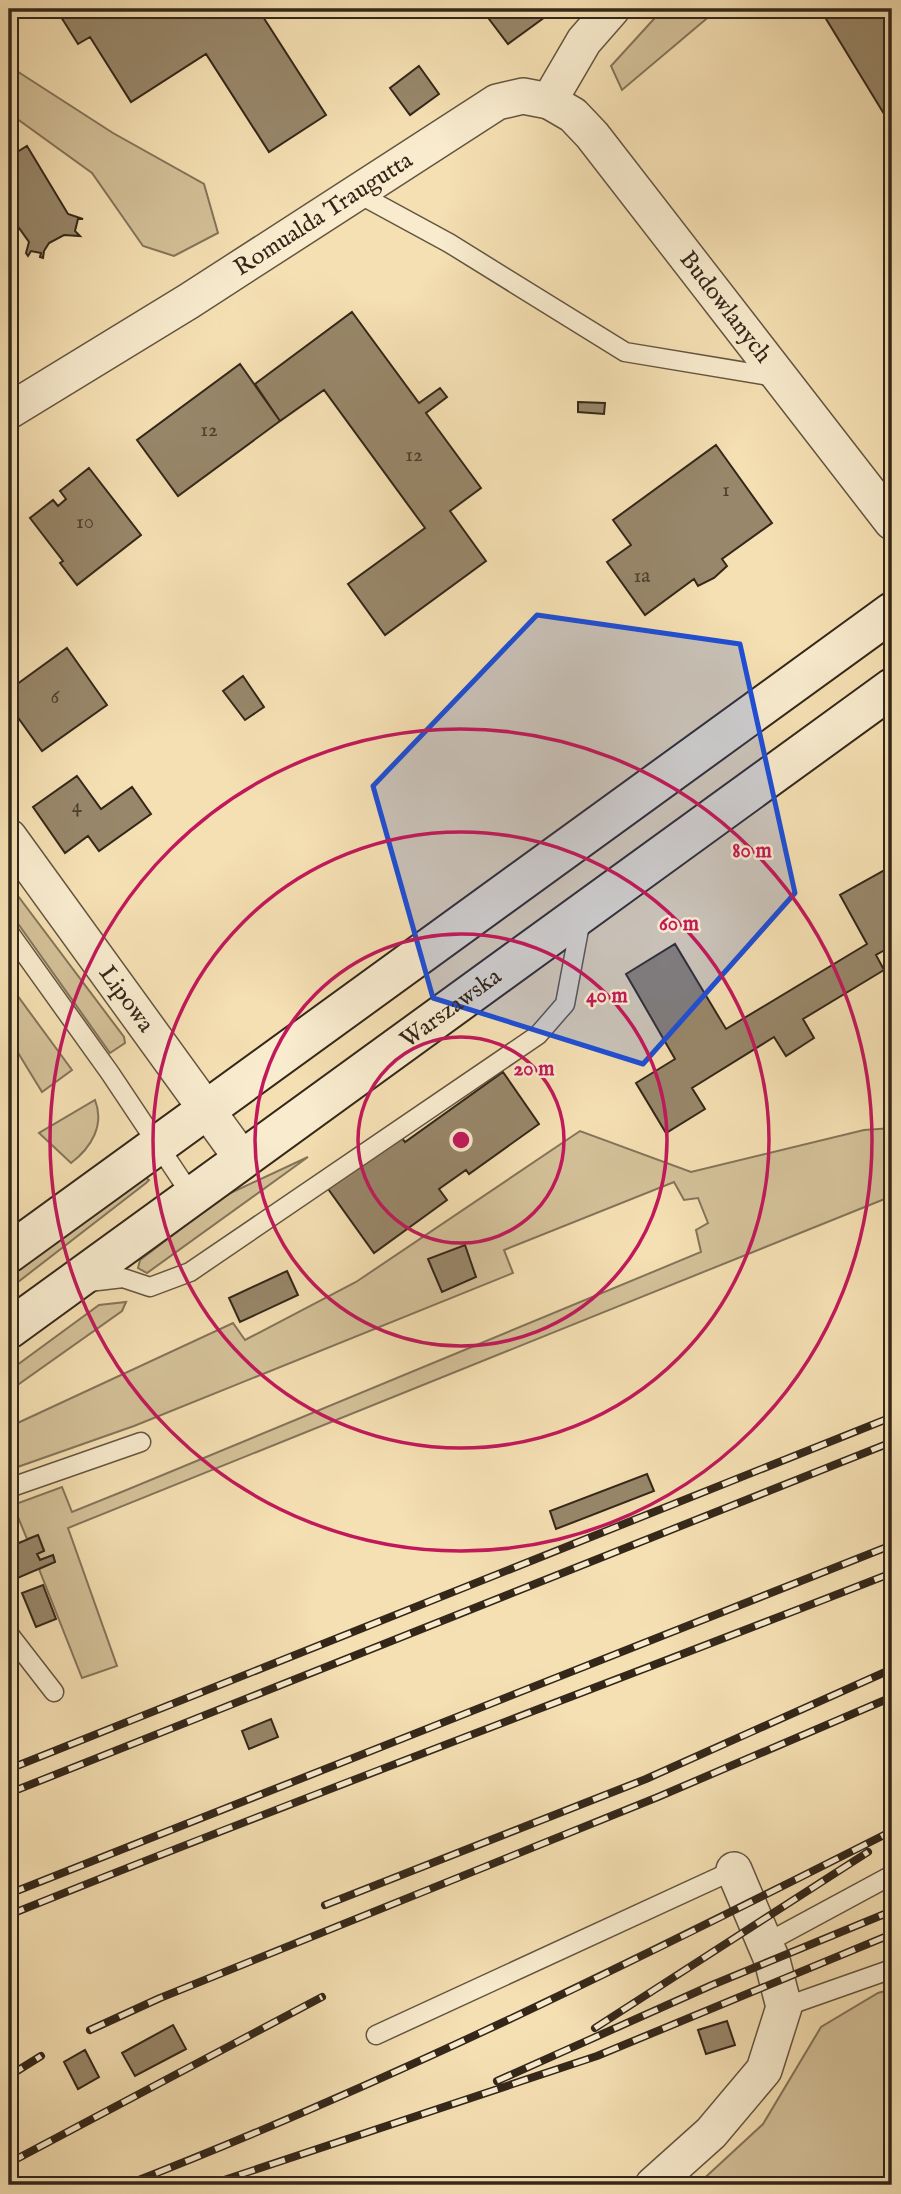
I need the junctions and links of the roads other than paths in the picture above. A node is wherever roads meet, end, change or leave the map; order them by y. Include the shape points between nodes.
1 (612, 9) edge
2 (549, 101) junction
3 (356, 193) junction
4 (779, 377) junction
5 (9, 411) edge
6 (892, 522) edge
7 (892, 612) edge
8 (892, 688) edge
9 (9, 837) edge
10 (581, 914) junction
11 (9, 932) edge
12 (208, 1109) junction
13 (158, 1145) junction
14 (243, 1160) junction
15 (192, 1196) junction
16 (9, 1252) edge
17 (59, 1292) junction
18 (9, 1329) edge
19 (141, 1442) dead end
20 (9, 1488) edge
21 (9, 1634) edge
22 (54, 1692) dead end
23 (734, 1870) joint
24 (892, 1875) edge
25 (766, 1943) junction
26 (892, 1969) edge
27 (784, 2007) junction
28 (376, 2035) dead end
29 (653, 2185) edge

1 - 2 street via 584,41
2 - 3 street, Romualda Traugutta via 523,96 497,102
2 - 4 street, Budowlanych via 573,115 592,135
3 - 4 lane via 449,243 625,352
3 - 5 street, Romualda Traugutta
4 - 6 street, Budowlanych
7 - 12 main road
8 - 10 main road, Warszawska
9 - 12 street, Lipowa
10 - 14 main road, Warszawska
10 - 17 lane via 565,1004 538,1035 190,1272 150,1287 123,1278 99,1279
11 - 13 lane
12 - 13 main road
12 - 14 street, Lipowa
13 - 15 lane
13 - 16 main road
14 - 15 main road, Warszawska
15 - 17 main road, Warszawska
17 - 18 main road, Warszawska
19 - 20 lane
21 - 22 lane
23 - 25 street
23 - 28 lane
24 - 25 lane
25 - 27 street
26 - 27 lane
27 - 29 street via 764,2070 711,2133

